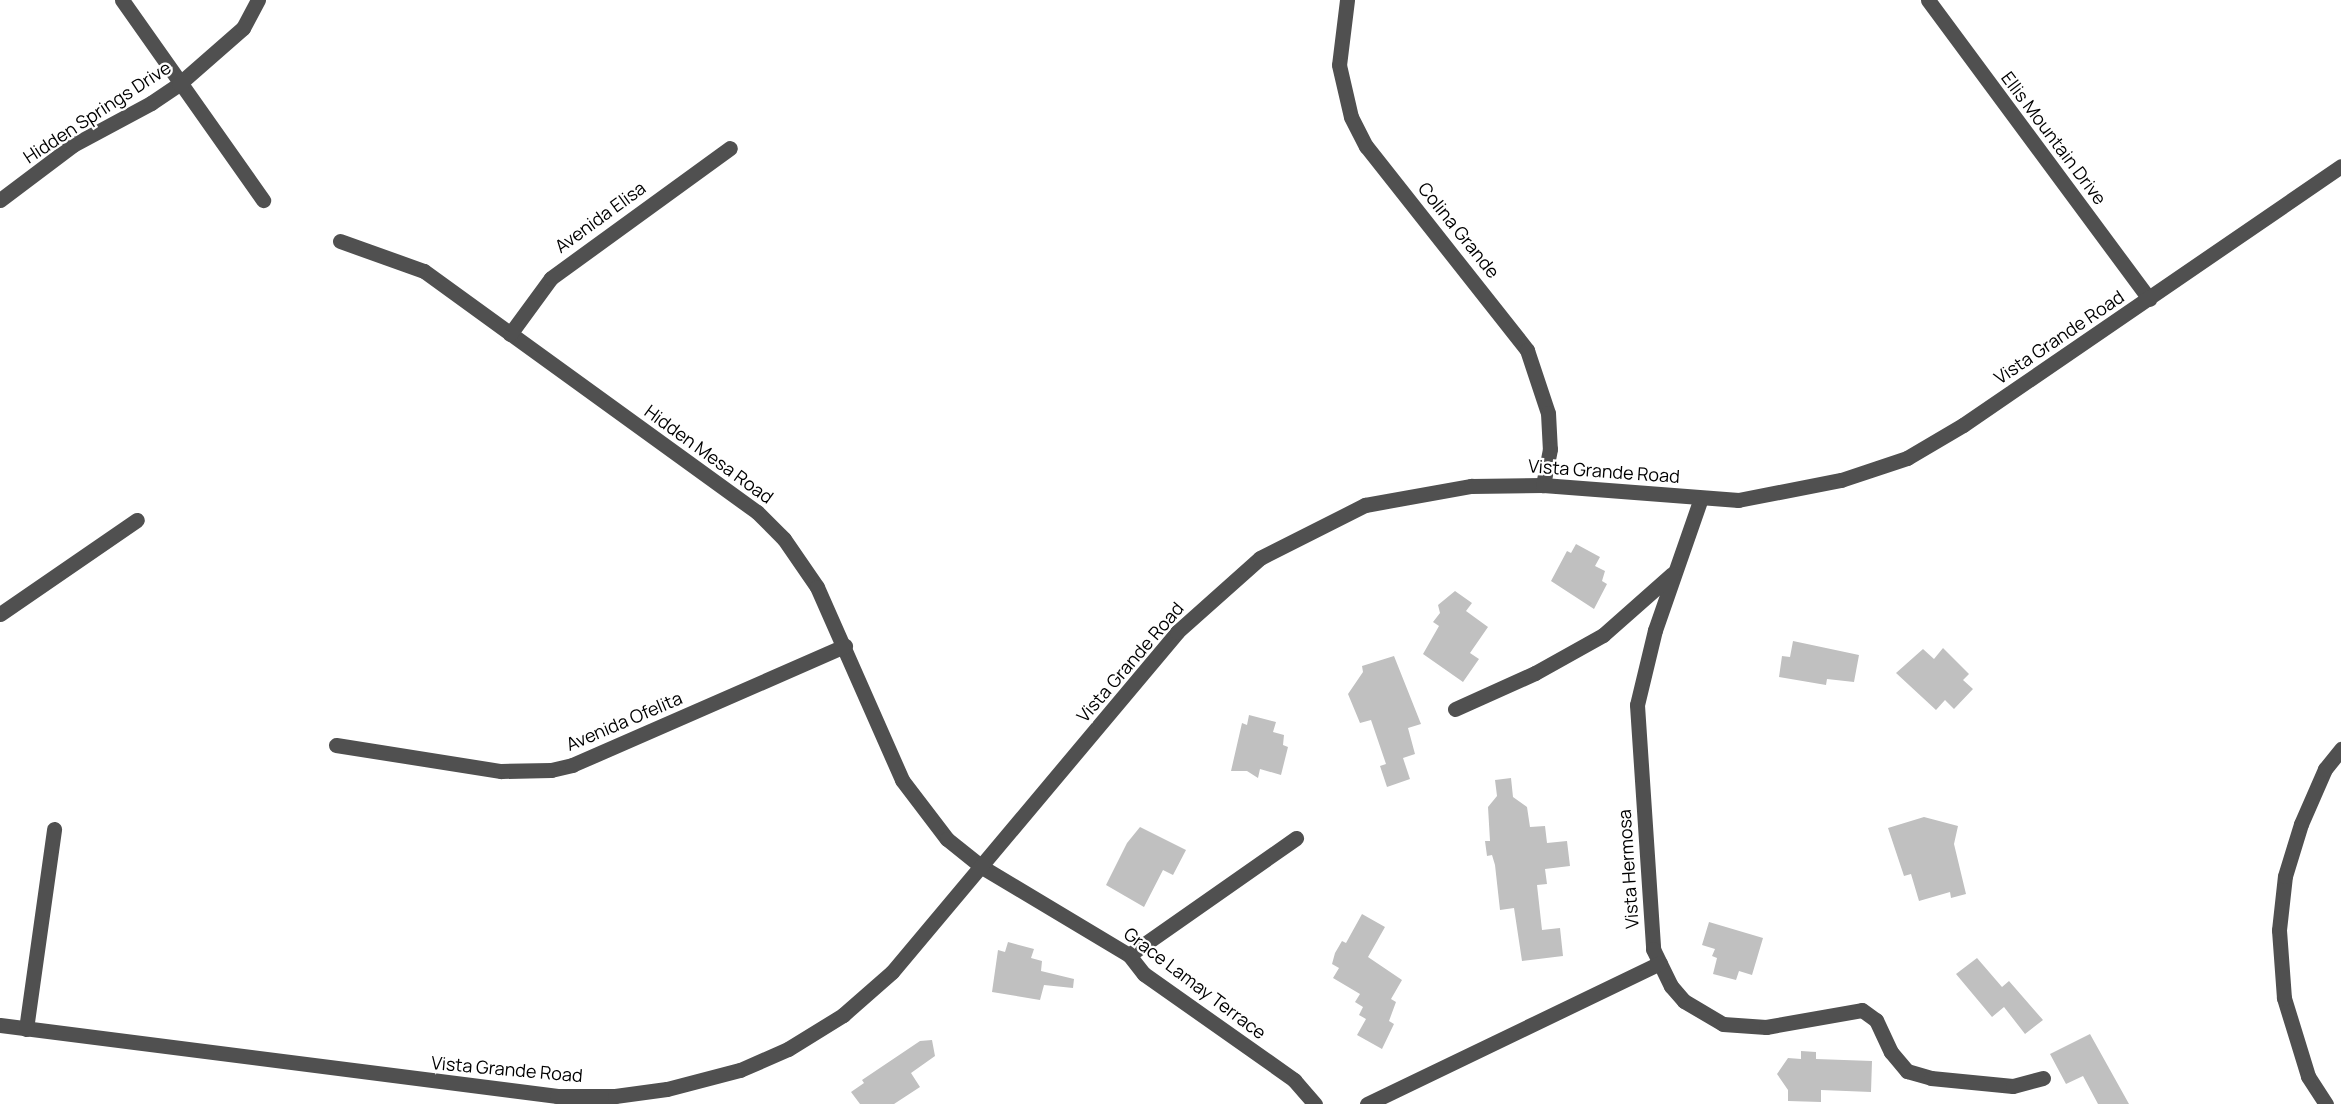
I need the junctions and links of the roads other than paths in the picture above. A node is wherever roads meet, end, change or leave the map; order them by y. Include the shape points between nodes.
1 (122, 0) edge
2 (258, 0) edge
3 (1347, 0) edge
4 (1928, 0) edge
5 (179, 84) junction
6 (730, 148) dead end
7 (2341, 166) edge
8 (0, 200) edge
9 (263, 200) dead end
10 (340, 241) dead end
11 (2149, 299) junction
12 (510, 334) junction
13 (1543, 484) junction
14 (1701, 498) junction
15 (137, 520) dead end
16 (1674, 572) junction
17 (0, 614) edge
18 (845, 646) junction
19 (1455, 709) dead end
20 (336, 745) dead end
21 (2341, 749) edge
22 (54, 829) dead end
23 (1296, 838) dead end
24 (982, 867) junction
25 (1129, 955) junction
26 (1660, 963) junction
27 (0, 1026) edge
28 (26, 1029) junction
29 (2043, 1078) dead end
30 (616, 1100) edge
31 (1315, 1104) edge
32 (1367, 1104) edge
33 (2326, 1104) edge

1 - 5 street
2 - 5 street, Hidden Springs Drive via 243,28
3 - 13 street, Colina Grande via 1339,65 1351,117 1366,146 1527,350 1548,413 1550,449
4 - 11 street, Ellis Mountain Drive
5 - 8 street, Hidden Springs Drive via 74,146
5 - 9 street
6 - 12 street, Avenida Elisa via 551,278
7 - 11 street, Vista Grande Road
10 - 12 street, Hidden Mesa Road via 424,271
11 - 14 street, Vista Grande Road via 1963,425 1907,458 1841,480 1738,500
12 - 18 street, Hidden Mesa Road via 764,519 807,570
13 - 14 street, Vista Grande Road
13 - 24 street, Vista Grande Road via 1471,486 1365,505 1260,558 1177,632
14 - 16 street, Vista Hermosa
15 - 17 street
16 - 19 street via 1603,635 1535,673
16 - 26 street, Vista Hermosa via 1636,705 1653,949
18 - 20 street, Avenida Ofelita via 572,765 551,770 501,771
18 - 24 street, Hidden Mesa Road via 912,794 947,839
21 - 33 street via 2325,769 2301,824 2285,876 2279,930 2284,998 2308,1076
22 - 28 street
23 - 25 street
24 - 25 street, Grace Lamay Terrace
24 - 30 street, Vista Grande Road via 892,972 843,1015 788,1049 740,1070
25 - 31 street, Grace Lamay Terrace via 1144,974 1294,1080
26 - 29 street, Vista Hermosa via 1684,1001 1723,1024 1766,1027 1862,1010 1876,1020 1891,1052 1907,1071 1931,1078 2013,1086
26 - 32 street
27 - 28 street, Vista Grande Road
28 - 30 street, Vista Grande Road via 431,1082

